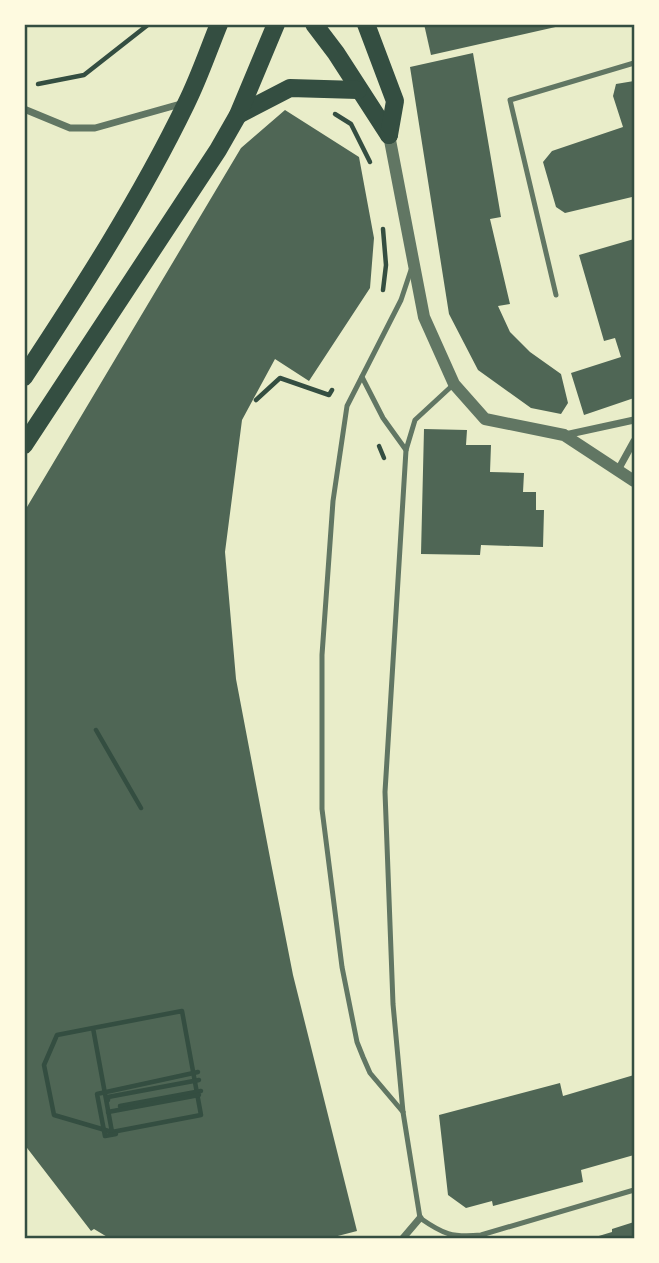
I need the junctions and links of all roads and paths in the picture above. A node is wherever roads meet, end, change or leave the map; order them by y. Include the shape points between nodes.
1 (149, 24) edge
2 (219, 24) edge
3 (276, 24) edge
4 (314, 24) edge
5 (366, 24) edge
6 (635, 63) edge
7 (38, 84) dead end
8 (358, 89) junction
9 (187, 102) junction
10 (327, 108) dead end
11 (24, 109) edge
12 (238, 115) junction
13 (389, 135) junction
14 (372, 166) dead end
15 (380, 216) dead end
16 (413, 265) junction
17 (556, 295) dead end
18 (382, 299) dead end
19 (24, 377) edge
20 (362, 377) junction
21 (335, 384) dead end
22 (454, 384) junction
23 (256, 400) dead end
24 (635, 420) edge
25 (564, 436) junction
26 (635, 441) edge
27 (24, 445) edge
28 (406, 450) junction
29 (618, 470) junction
30 (635, 481) edge
31 (96, 730) dead end
32 (141, 808) dead end
33 (93, 1028) junction
34 (198, 1072) dead end
35 (197, 1082) junction
36 (99, 1101) junction
37 (108, 1109) junction
38 (403, 1112) junction
39 (101, 1113) junction
40 (206, 1116) dead end
41 (114, 1134) junction
42 (635, 1190) edge
43 (420, 1218) junction
44 (403, 1238) edge

1 - 7 path via 84,75
2 - 9 main road
3 - 12 main road
4 - 8 main road
5 - 13 main road via 395,101
6 - 17 lane via 510,100
8 - 12 main road via 290,89
8 - 13 main road
9 - 11 street via 95,128 70,128
9 - 19 main road via 157,162
10 - 14 path via 351,124
12 - 27 main road
13 - 16 street
15 - 18 path via 386,265
16 - 20 lane via 401,300
16 - 22 street via 424,317
20 - 28 lane
20 - 38 lane via 347,406 331,524 322,655 322,808 342,967 357,1042 370,1073
21 - 23 path via 329,395 280,378
22 - 25 street via 485,419
22 - 28 lane via 415,420
24 - 25 street
25 - 29 street
26 - 29 street
28 - 38 lane via 385,792
29 - 30 street
31 - 32 path
33 - 35 path via 182,1012
33 - 37 path
33 - 41 path via 58,1035 44,1065 54,1115
34 - 36 path via 97,1094
35 - 36 path
35 - 41 path via 201,1115
35 - 41 path via 108,1097
36 - 39 path
37 - 39 path via 200,1093
37 - 41 path
38 - 43 lane
39 - 40 path via 105,1136
42 - 43 lane via 481,1235 442,1233
43 - 44 street

